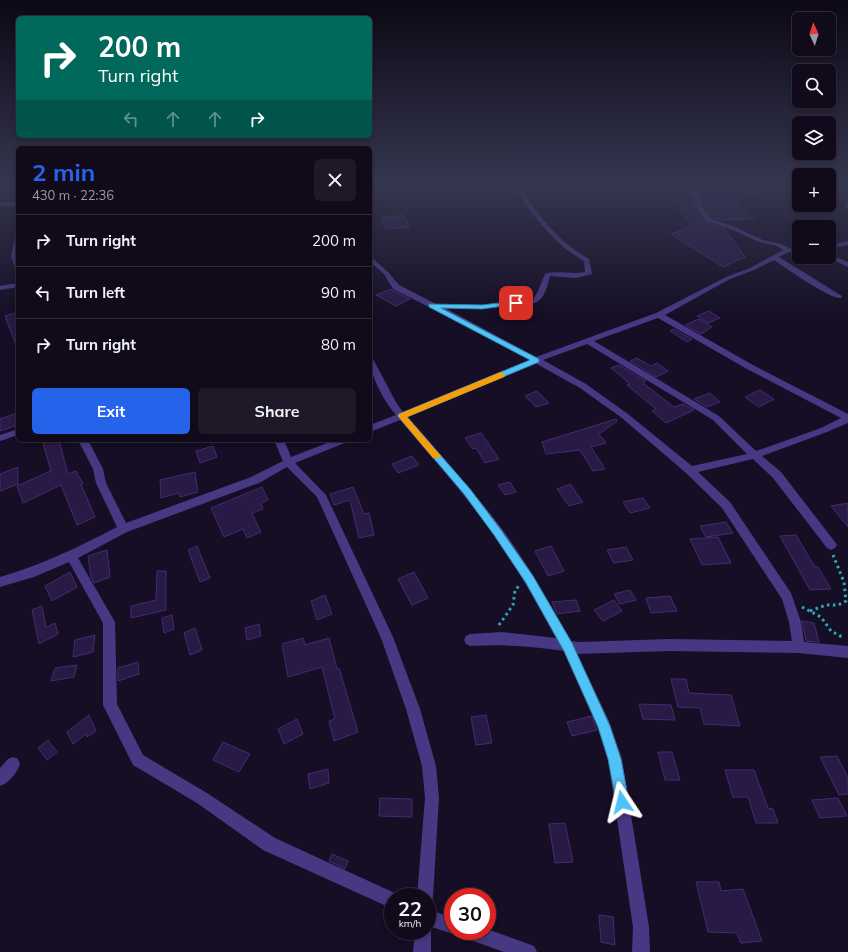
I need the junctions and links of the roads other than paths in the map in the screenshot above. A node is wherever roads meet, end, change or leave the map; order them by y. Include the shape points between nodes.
1 (547, 228) edge
2 (734, 228) edge
3 (848, 243) edge
4 (16, 246) edge
5 (836, 246) edge
6 (788, 250) junction
7 (792, 250) edge
8 (774, 256) junction
9 (836, 259) edge
10 (372, 260) edge
11 (16, 262) edge
12 (848, 265) edge
13 (16, 285) edge
14 (0, 288) edge
15 (838, 296) dead end
16 (431, 305) junction
17 (659, 315) junction
18 (588, 341) junction
19 (536, 360) junction
20 (372, 365) edge
21 (402, 416) junction
22 (848, 418) edge
23 (372, 428) edge
24 (16, 433) edge
25 (0, 438) edge
26 (85, 442) edge
27 (280, 442) edge
28 (339, 442) edge
29 (754, 455) junction
30 (288, 462) junction
31 (690, 470) junction
32 (123, 529) junction
33 (831, 545) road end
34 (71, 556) junction
35 (0, 582) edge
36 (470, 640) dead end
37 (568, 647) junction
38 (799, 648) junction
39 (848, 652) edge
40 (13, 764) dead end
41 (0, 779) edge
42 (426, 888) edge
43 (384, 897) edge
44 (423, 940) edge
45 (494, 940) edge
46 (422, 952) edge
47 (528, 952) edge
48 (641, 952) edge

1 - 16 street via 576,255 587,260 589,274 547,275 535,301 482,307
2 - 6 street
3 - 5 street
4 - 11 street
6 - 7 street
6 - 8 street
8 - 15 street
8 - 17 street
9 - 12 street
10 - 16 street via 396,287
13 - 14 street
16 - 19 street
17 - 18 street
17 - 22 street via 750,367
18 - 19 street
18 - 29 street via 716,418
19 - 21 street
19 - 31 street via 583,386 625,416
20 - 21 street via 393,406
21 - 23 street
21 - 37 street via 498,532 529,579
22 - 29 street via 824,430
24 - 25 street
26 - 32 street
27 - 30 street
28 - 30 street
29 - 31 street
29 - 33 street via 777,475
30 - 32 street via 255,480
30 - 42 street via 321,495 387,637 413,708 429,766 432,798
31 - 38 street via 726,505 788,599 796,622
32 - 34 street
34 - 35 street
34 - 43 street via 109,622 110,705 138,760 202,798 269,844
36 - 37 street via 528,640
37 - 38 street via 669,645
37 - 48 street via 604,726 615,759 640,920
38 - 39 street
40 - 41 street
44 - 46 street
45 - 47 street

